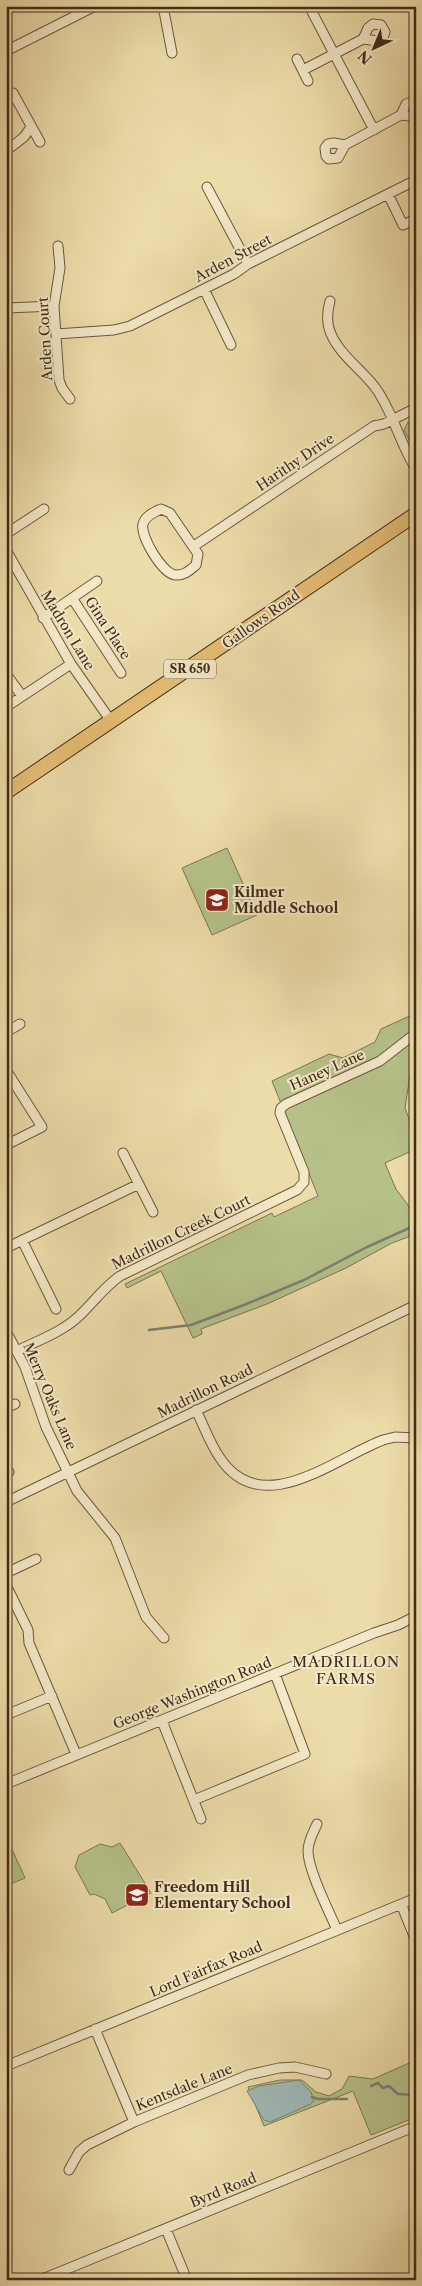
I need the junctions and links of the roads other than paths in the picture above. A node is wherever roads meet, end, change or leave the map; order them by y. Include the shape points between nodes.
1 (95, 6) edge
2 (163, 6) edge
3 (250, 6) edge
4 (259, 6) edge
5 (309, 6) edge
6 (363, 39) dead end
7 (6, 50) edge
8 (172, 53) dead end
9 (334, 54) junction
10 (297, 59) dead end
11 (303, 70) junction
12 (308, 81) dead end
13 (13, 93) dead end
14 (416, 100) edge
15 (401, 115) junction
16 (416, 117) edge
17 (31, 127) junction
18 (374, 130) junction
19 (40, 142) dead end
20 (345, 145) dead end
21 (6, 151) edge
22 (416, 180) edge
23 (207, 187) dead end
24 (388, 194) junction
25 (416, 219) edge
26 (58, 246) dead end
27 (248, 264) junction
28 (204, 289) junction
29 (330, 301) dead end
30 (54, 306) junction
31 (7, 308) edge
32 (56, 334) junction
33 (231, 345) dead end
34 (70, 399) dead end
35 (416, 408) edge
36 (393, 419) junction
37 (416, 469) edge
38 (44, 508) dead end
39 (416, 514) edge
40 (6, 534) edge
41 (194, 546) junction
42 (6, 550) edge
43 (97, 581) dead end
44 (72, 598) junction
45 (43, 618) junction
46 (71, 664) junction
47 (121, 673) dead end
48 (6, 674) edge
49 (22, 696) junction
50 (6, 707) edge
51 (111, 721) junction
52 (6, 792) edge
53 (20, 1024) dead end
54 (6, 1032) edge
55 (416, 1033) edge
56 (6, 1070) edge
57 (6, 1145) edge
58 (123, 1153) dead end
59 (139, 1184) junction
60 (288, 1195) joint
61 (152, 1212) dead end
62 (22, 1240) junction
63 (6, 1248) edge
64 (416, 1305) edge
65 (56, 1310) dead end
66 (6, 1331) edge
67 (17, 1351) junction
68 (196, 1410) junction
69 (416, 1438) edge
70 (68, 1472) junction
71 (6, 1502) edge
72 (36, 1559) dead end
73 (6, 1573) edge
74 (6, 1585) edge
75 (416, 1616) edge
76 (164, 1638) dead end
77 (275, 1674) junction
78 (52, 1696) junction
79 (6, 1715) edge
80 (162, 1720) junction
81 (76, 1754) junction
82 (6, 1784) edge
83 (194, 1800) junction
84 (201, 1819) dead end
85 (317, 1824) dead end
86 (416, 1898) edge
87 (401, 1904) junction
88 (337, 1930) junction
89 (416, 1941) edge
90 (95, 2029) junction
91 (6, 2066) edge
92 (326, 2074) dead end
93 (134, 2122) junction
94 (416, 2126) edge
95 (68, 2170) dead end
96 (166, 2229) junction
97 (416, 2277) edge
98 (40, 2280) edge
99 (187, 2280) edge
100 (410, 2280) edge

1 - 7 street
2 - 8 street
3 - 4 street
5 - 9 street
6 - 9 street
9 - 11 street
9 - 18 street
10 - 11 street
11 - 12 street
13 - 17 street
14 - 15 street via 406,104
15 - 16 street
15 - 18 street
17 - 19 street
17 - 21 street
18 - 20 street
22 - 24 street, Arden Street
23 - 27 street
24 - 25 street via 403,225
24 - 27 street, Arden Street
26 - 30 street, Arden Court via 60,268
27 - 28 street, Arden Street
28 - 32 street, Arden Street via 130,326
28 - 33 street
29 - 36 street via 327,315 331,334 342,352 376,388
30 - 31 street
30 - 32 street, Arden Court
32 - 34 street, Arden Court via 59,380
35 - 36 street, Harithy Drive
36 - 37 street
36 - 41 street, Harithy Drive via 366,431
38 - 40 street
39 - 51 main road, Gallows Road / SR 650
41 - 41 street via 198,554 196,565 175,575 164,569 142,534 143,522 152,513 161,510 170,513
42 - 45 street, Madron Lane
43 - 44 street
44 - 45 street
44 - 47 street, Gina Place
45 - 46 street, Madron Lane
46 - 49 street
46 - 51 street, Madron Lane
48 - 49 street
49 - 50 street
51 - 52 main road, Gallows Road / SR 650
53 - 54 street
55 - 60 street, Haney Lane via 380,1061 281,1108 280,1113 304,1172 304,1182
56 - 57 street via 42,1127
58 - 59 street
59 - 61 street
59 - 62 street
60 - 67 street, Madrillon Creek Court via 120,1276 66,1326
62 - 63 street
62 - 65 street
64 - 68 street, Madrillon Road
66 - 67 street, Merry Oaks Lane
67 - 70 street, Merry Oaks Lane via 44,1424
68 - 69 street via 225,1466 245,1480 270,1486 295,1482 384,1440
68 - 70 street, Madrillon Road
70 - 71 street, Madrillon Road
70 - 76 street, Merry Oaks Lane via 86,1504 115,1538 146,1617
72 - 73 street
74 - 78 street via 28,1630 29,1643
75 - 77 street, George Washington Road
77 - 80 street, George Washington Road
77 - 83 street via 305,1754
78 - 79 street
78 - 81 street
80 - 81 street, George Washington Road
80 - 83 street
81 - 82 street, George Washington Road
83 - 84 street
85 - 88 street via 308,1852
86 - 87 street, Lord Fairfax Road
87 - 88 street, Lord Fairfax Road
87 - 89 street
88 - 90 street, Lord Fairfax Road
90 - 91 street, Lord Fairfax Road
90 - 93 street
92 - 93 street, Kentsdale Lane via 295,2067 261,2071
93 - 95 street, Kentsdale Lane via 86,2145
94 - 96 street, Byrd Road
96 - 98 street, Byrd Road
96 - 99 street
97 - 100 street

